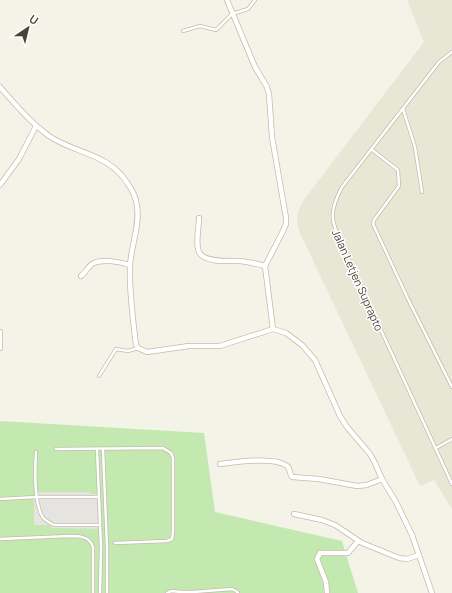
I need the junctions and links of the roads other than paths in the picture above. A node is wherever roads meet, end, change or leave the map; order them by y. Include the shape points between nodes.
1 (227, 0) edge
2 (255, 0) edge
3 (232, 14) junction
4 (183, 31) dead end
5 (452, 52) edge
6 (0, 86) edge
7 (403, 108) junction
8 (36, 126) junction
9 (371, 149) junction
10 (0, 185) edge
11 (422, 192) dead end
12 (199, 218) dead end
13 (130, 265) junction
14 (265, 266) junction
15 (81, 276) dead end
16 (273, 329) junction
17 (0, 332) edge
18 (0, 348) edge
19 (138, 348) junction
20 (99, 376) dead end
21 (452, 387) edge
22 (452, 439) edge
23 (436, 448) junction
24 (56, 449) dead end
25 (97, 449) junction
26 (103, 449) junction
27 (36, 452) dead end
28 (220, 464) dead end
29 (382, 479) junction
30 (452, 484) edge
31 (37, 497) junction
32 (99, 497) junction
33 (0, 499) edge
34 (294, 514) dead end
35 (99, 525) junction
36 (0, 539) edge
37 (358, 541) junction
38 (115, 543) dead end
39 (101, 547) junction
40 (107, 547) junction
41 (419, 555) junction
42 (100, 584) junction
43 (107, 585) junction
44 (181, 592) edge
45 (93, 593) edge
46 (100, 593) edge
47 (107, 593) edge
48 (167, 593) edge
49 (193, 593) edge
50 (238, 593) edge
51 (327, 593) edge
52 (432, 593) edge

1 - 3 street
2 - 3 lane via 248,9
3 - 4 lane via 216,30 200,26
3 - 14 street via 269,94 272,138 286,218 285,227
5 - 7 lane, Jalan Letjen Suprapto via 439,62
6 - 8 street
7 - 9 lane, Jalan Letjen Suprapto
7 - 11 lane via 415,147
8 - 10 street via 19,159
8 - 13 street via 51,137 107,162 125,179 138,207
9 - 21 lane via 398,170 399,186 373,224
9 - 23 lane, Jalan Letjen Suprapto via 336,198 333,206 333,224
12 - 14 street via 198,247 202,256 217,261 239,261
13 - 15 street via 112,261 96,263 90,265
13 - 19 street via 130,298
14 - 16 street
16 - 19 street via 220,346 189,346 147,352
16 - 29 street via 286,333 310,353 340,416 370,454
17 - 18 street
19 - 20 lane via 115,350
22 - 23 lane
23 - 30 lane, Jalan Letjen Suprapto
24 - 25 lane
25 - 26 lane
25 - 32 lane
26 - 38 lane via 164,448 173,458 172,539
26 - 40 lane
27 - 31 lane
28 - 29 street via 270,461 289,468 292,477 357,486
29 - 41 street via 396,502
31 - 32 lane
31 - 33 lane
31 - 35 lane via 42,517 52,524
32 - 35 lane
34 - 37 street via 335,524
35 - 39 lane
36 - 45 lane via 69,536 87,538 93,547
37 - 41 street via 403,559
37 - 51 street via 349,552 318,555
39 - 40 lane
39 - 42 lane
40 - 43 lane
41 - 52 street
42 - 43 lane
42 - 46 lane
43 - 47 lane
44 - 48 lane
44 - 49 lane
49 - 50 lane via 232,589

